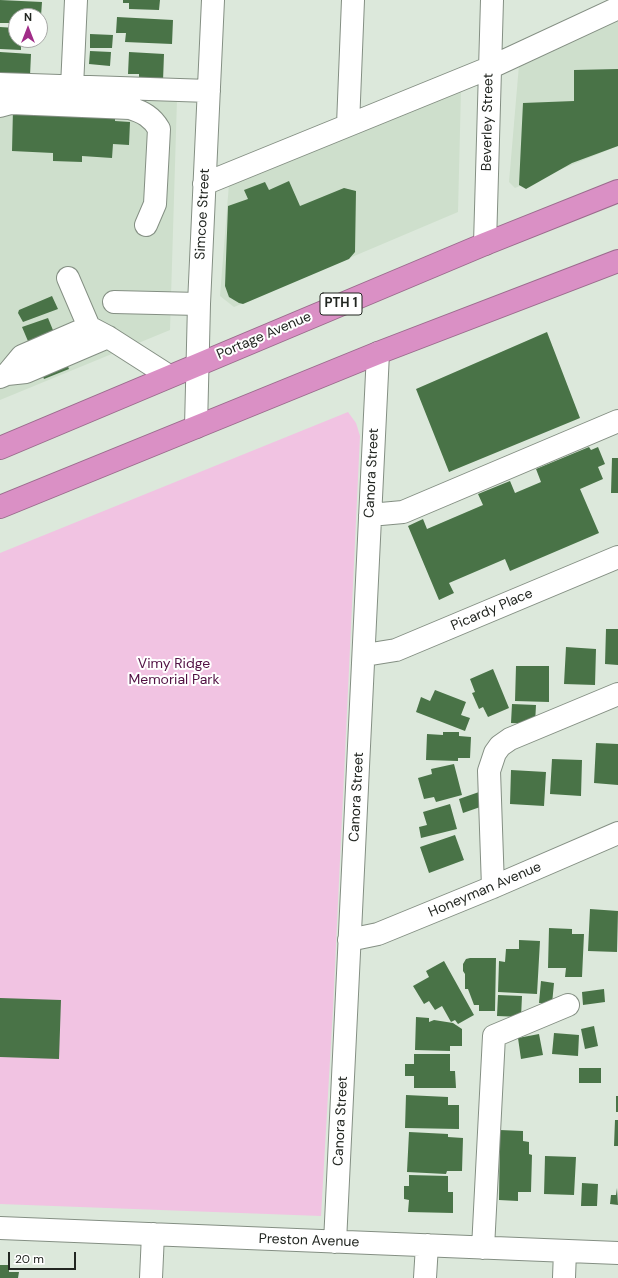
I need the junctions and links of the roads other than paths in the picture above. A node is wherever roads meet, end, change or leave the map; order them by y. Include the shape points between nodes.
1 (76, 0) edge
2 (213, 0) edge
3 (354, 0) edge
4 (492, 0) edge
5 (618, 8) edge
6 (489, 68) junction
7 (0, 84) edge
8 (72, 87) junction
9 (209, 91) junction
10 (0, 106) edge
11 (348, 125) junction
12 (204, 184) junction
13 (618, 190) edge
14 (146, 226) dead end
15 (485, 244) junction
16 (618, 261) edge
17 (68, 278) dead end
18 (114, 302) dead end
19 (199, 304) junction
20 (99, 332) junction
21 (378, 353) junction
22 (197, 364) junction
23 (3, 376) edge
24 (169, 376) junction
25 (618, 421) edge
26 (196, 427) junction
27 (0, 448) edge
28 (0, 506) edge
29 (370, 515) junction
30 (618, 557) edge
31 (365, 655) junction
32 (618, 694) edge
33 (618, 833) edge
34 (493, 887) junction
35 (349, 940) junction
36 (568, 1005) dead end
37 (0, 1228) edge
38 (153, 1234) junction
39 (335, 1242) junction
40 (427, 1245) junction
41 (483, 1248) junction
42 (565, 1251) junction
43 (618, 1253) edge
44 (151, 1278) edge
45 (425, 1278) edge
46 (564, 1278) edge

1 - 8 street
2 - 9 street, Simcoe Street
3 - 11 street
4 - 6 street, Beverley Street
5 - 6 street
6 - 11 street
6 - 15 street, Beverley Street
7 - 8 street
8 - 9 street
9 - 12 street, Simcoe Street
10 - 14 street via 11,103 130,108 143,112 154,121 159,129 155,204
11 - 12 street
12 - 19 street, Simcoe Street
13 - 15 highway, Portage Avenue / PTH 1
15 - 22 highway, Portage Avenue / PTH 1
16 - 21 highway
17 - 20 street
18 - 19 street
19 - 22 street, Simcoe Street
20 - 23 street via 22,356
20 - 24 street
21 - 26 highway
21 - 29 street, Canora Street
22 - 24 highway, Portage Avenue / PTH 1
22 - 26 street, Simcoe Street
24 - 27 highway, Portage Avenue / PTH 1
25 - 29 street via 403,512
26 - 28 highway
29 - 31 street, Canora Street
30 - 31 street, Picardy Place via 396,650
31 - 35 street, Canora Street
32 - 34 street via 518,735 500,746 495,753 490,771
33 - 34 street, Honeyman Avenue
34 - 35 street, Honeyman Avenue via 378,934
35 - 39 street, Canora Street
36 - 41 street via 494,1036
37 - 38 street, Preston Avenue
38 - 39 street, Preston Avenue
38 - 44 street
39 - 40 street, Preston Avenue
40 - 41 street, Preston Avenue
40 - 45 street
41 - 42 street, Preston Avenue
42 - 43 street, Preston Avenue
42 - 46 street

